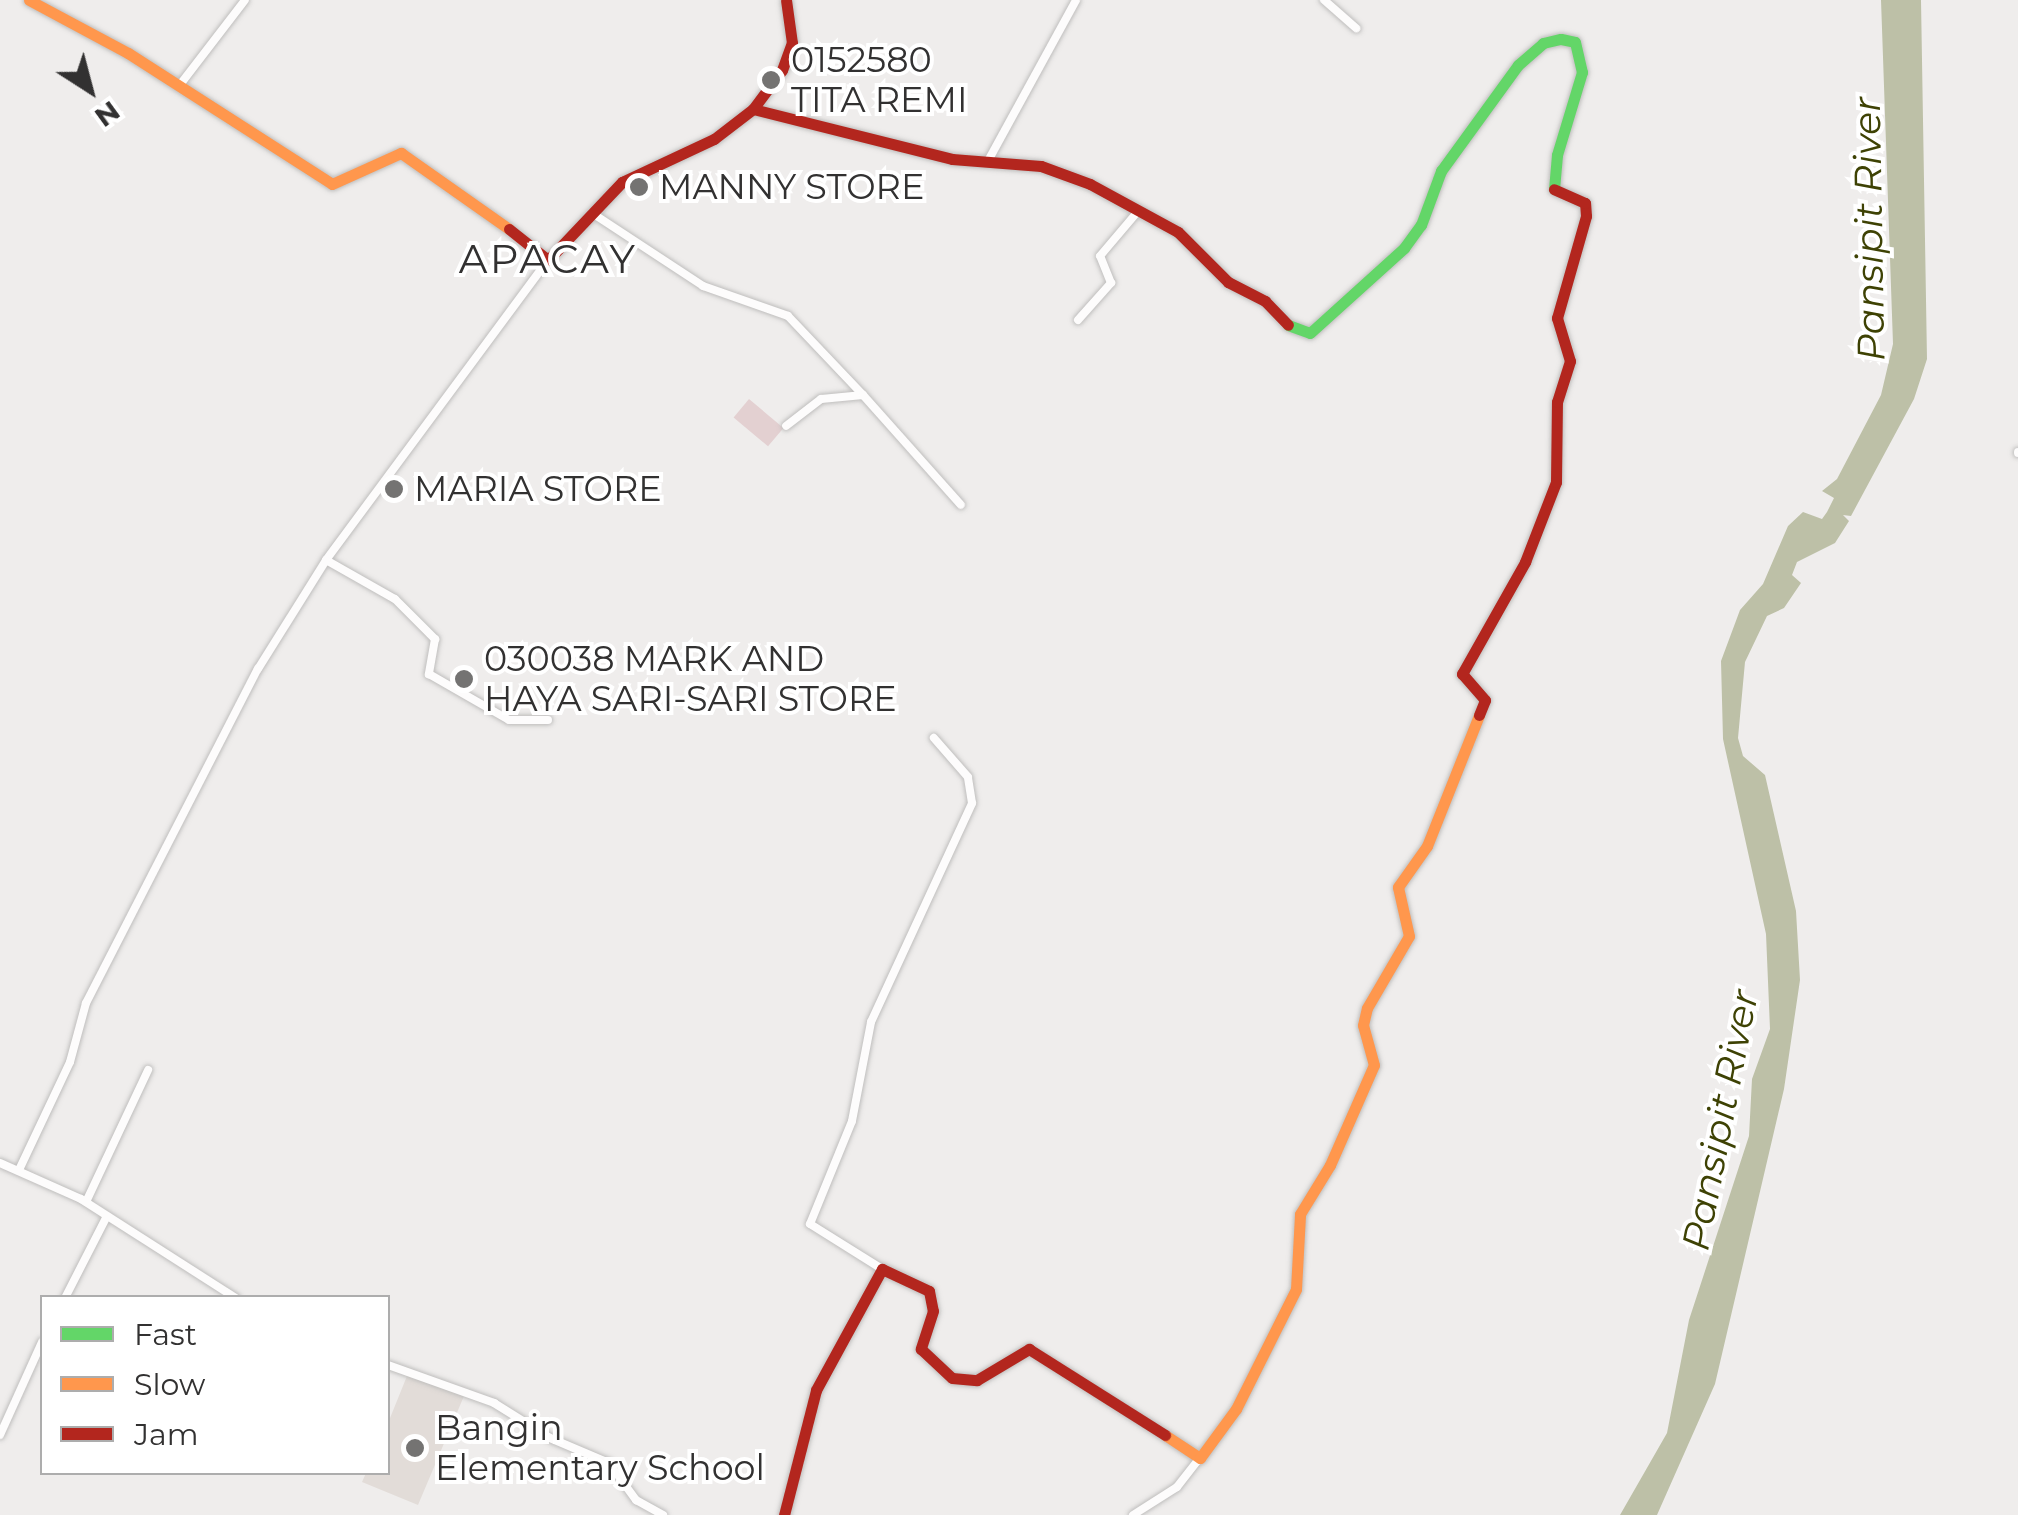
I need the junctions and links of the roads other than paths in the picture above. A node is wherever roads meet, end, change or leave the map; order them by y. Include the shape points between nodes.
1 (245, 0) edge
2 (786, 0) edge
3 (1076, 0) edge
4 (1324, 0) edge
5 (33, 1) edge
6 (1356, 28) dead end
7 (177, 90) junction
8 (753, 110) junction
9 (986, 166) junction
10 (1139, 210) junction
11 (589, 212) junction
12 (548, 260) junction
13 (1078, 320) dead end
14 (864, 395) junction
15 (786, 426) dead end
16 (961, 505) dead end
17 (326, 560) junction
18 (548, 720) dead end
19 (934, 738) dead end
20 (148, 1070) dead end
21 (0, 1163) edge
22 (19, 1170) junction
23 (86, 1202) junction
24 (107, 1216) junction
25 (882, 1269) junction
26 (67, 1295) edge
27 (231, 1295) edge
28 (40, 1346) edge
29 (390, 1366) edge
30 (0, 1435) edge
31 (1200, 1458) junction
32 (663, 1515) edge
33 (784, 1515) edge
34 (1132, 1515) edge

1 - 7 street
2 - 8 street via 792,42 782,70
3 - 9 street
4 - 6 street
5 - 7 street via 128,53
7 - 12 street via 332,184 402,154 447,180
8 - 9 street
8 - 11 street via 714,139 645,167
9 - 10 street via 1042,166
10 - 13 street via 1100,256 1111,283
10 - 31 street via 1178,232 1228,282 1264,301 1286,324 1310,333 1404,248 1440,171 1518,65 1543,44 1562,39 1575,42 1580,53 1582,72 1553,176 1554,190 1585,202 1586,216 1558,318 1570,361 1558,402 1556,482 1525,562 1462,674 1485,700 1427,846 1398,887 1409,936 1367,1008 1363,1025 1374,1065 1337,1152 1300,1214 1296,1289 1236,1409
11 - 12 street
11 - 14 street via 704,286 788,316
12 - 17 street
14 - 15 street via 821,400
14 - 16 street
17 - 18 street via 395,599 435,640 428,674 509,720
17 - 22 street via 258,669 86,1003 70,1062
19 - 25 street via 968,777 972,804 872,1022 852,1120 810,1224
20 - 23 street
21 - 22 street
22 - 23 street
23 - 24 street
24 - 26 street
24 - 27 street
25 - 31 street via 929,1290 933,1311 920,1349 952,1378 977,1380 1029,1349
25 - 33 street via 816,1390
28 - 30 street
29 - 32 street via 494,1404 609,1463 636,1500
31 - 34 street via 1177,1487

